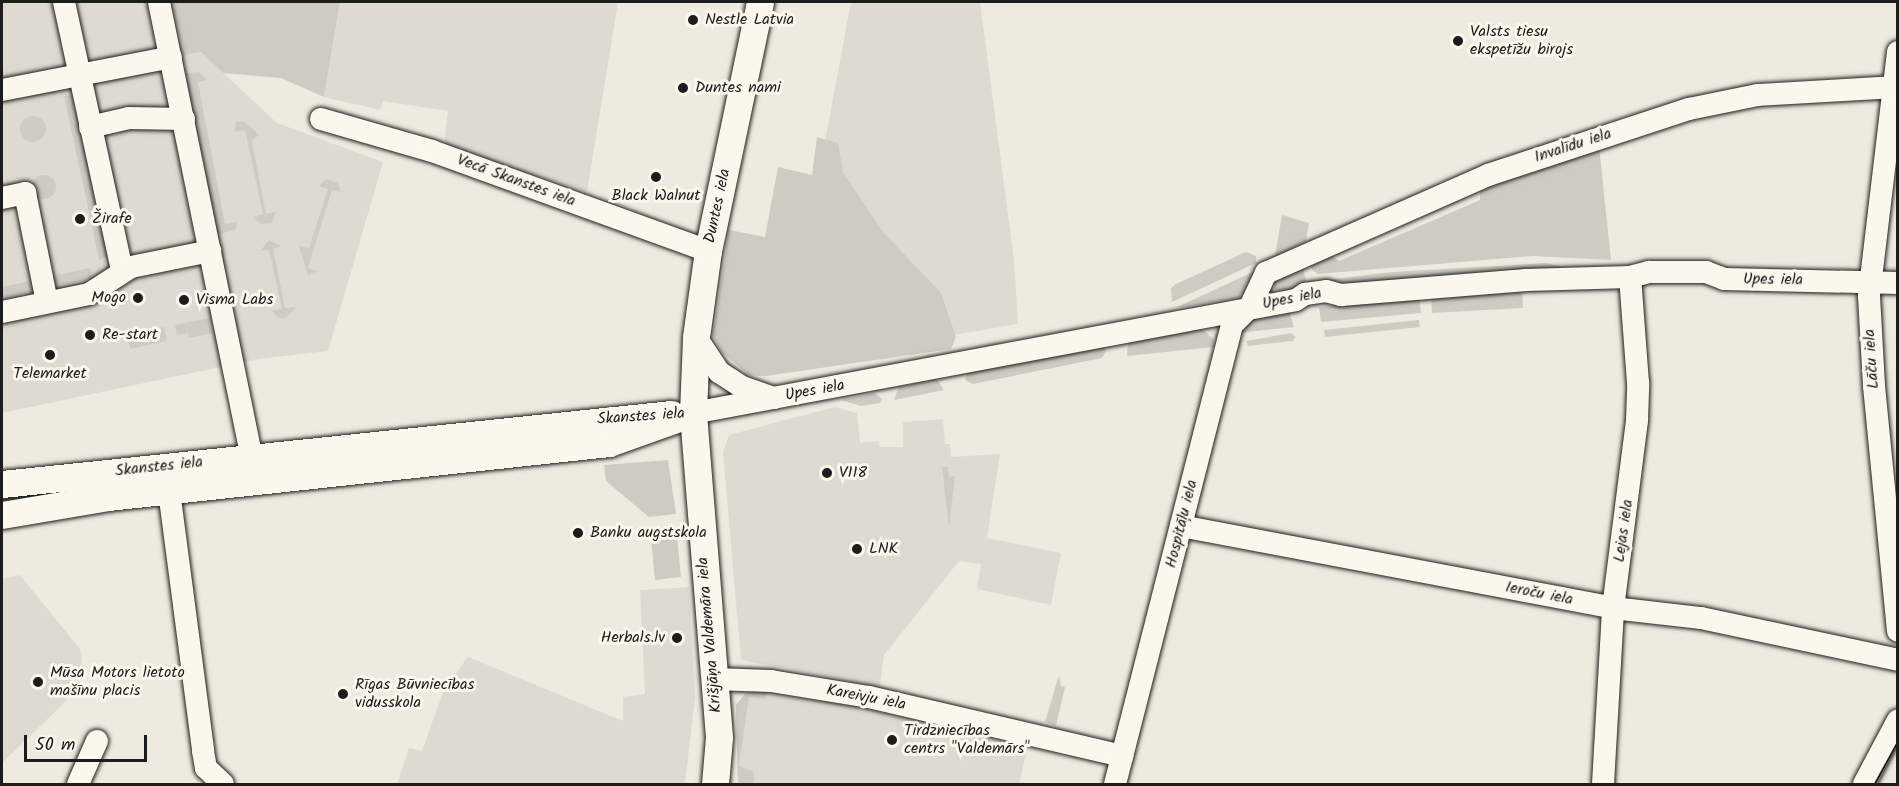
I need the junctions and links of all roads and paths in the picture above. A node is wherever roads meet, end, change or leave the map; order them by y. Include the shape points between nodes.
1 (64, 2) edge
2 (159, 2) edge
3 (760, 2) edge
4 (1898, 52) edge
5 (171, 57) junction
6 (78, 74) junction
7 (1896, 87) edge
8 (2, 90) edge
9 (184, 119) junction
10 (321, 119) dead end
11 (90, 127) junction
12 (2, 198) edge
13 (210, 251) junction
14 (708, 251) junction
15 (122, 271) junction
16 (1266, 273) joint
17 (1630, 277) junction
18 (1871, 282) junction
19 (1898, 283) edge
20 (47, 302) junction
21 (1250, 307) junction
22 (2, 312) edge
23 (696, 337) junction
24 (776, 398) junction
25 (693, 413) junction
26 (254, 468) junction
27 (2, 484) edge
28 (170, 491) junction
29 (2, 515) edge
30 (1181, 526) junction
31 (1613, 608) junction
32 (1898, 631) edge
33 (1898, 660) edge
34 (714, 679) junction
35 (1898, 720) edge
36 (97, 741) dead end
37 (1122, 756) junction
38 (78, 784) edge
39 (223, 784) edge
40 (715, 784) edge
41 (1115, 784) edge
42 (1603, 784) edge
43 (1864, 784) edge

1 - 6 street
2 - 5 street
3 - 14 main road, Duntes iela
4 - 7 street, Lāču iela
5 - 6 street
5 - 9 street
6 - 8 street
6 - 11 street
7 - 16 street, Invalīdu iela via 1758,95 1689,109 1488,175
7 - 18 street, Lāču iela
9 - 11 street via 129,118
9 - 13 street
10 - 14 street, Vecā Skanstes iela via 432,151
11 - 15 street
12 - 20 street via 25,193
13 - 15 street
13 - 26 street
14 - 23 main road, Duntes iela
15 - 20 street via 89,294
16 - 21 street, Hospitāļu iela
17 - 18 street, Upes iela via 1649,272 1706,272 1724,279
17 - 21 street, Upes iela via 1504,281 1341,295 1326,291
17 - 31 street, Lejas iela via 1637,420
18 - 19 street, Upes iela
18 - 32 street, Lāču iela via 1874,386
20 - 22 street
21 - 24 street, Upes iela
21 - 30 street, Hospitāļu iela via 1232,325
23 - 24 street via 725,376 742,387
23 - 25 main road, Duntes iela
24 - 25 street, Upes iela
25 - 26 main road, Skanstes iela via 609,443
25 - 34 main road, Krišjāņa Valdemāra iela
26 - 27 main road, Skanstes iela
26 - 28 main road, Skanstes iela
28 - 29 main road, Skanstes iela via 48,504
28 - 39 street via 206,768
30 - 31 street, Ieroču iela
30 - 37 street, Hospitāļu iela
31 - 33 street, Ieroču iela via 1701,618
31 - 42 street, Lejas iela
34 - 37 street, Kareivju iela via 771,681 869,697
34 - 40 main road, Krišjāņa Valdemāra iela via 719,736
35 - 43 street
36 - 38 street
37 - 41 street, Hospitāļu iela

